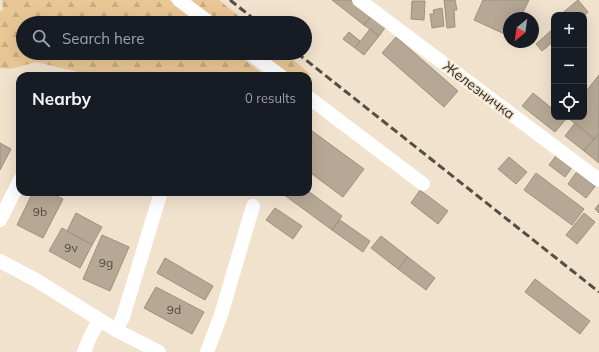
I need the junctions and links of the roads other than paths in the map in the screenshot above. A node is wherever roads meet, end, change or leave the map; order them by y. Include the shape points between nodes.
1 (180, 0) edge
2 (359, 0) edge
3 (201, 16) edge
4 (259, 60) edge
5 (276, 72) edge
6 (312, 100) edge
7 (599, 180) edge
8 (423, 184) dead end
9 (16, 188) edge
10 (160, 196) edge
11 (253, 206) dead end
12 (0, 220) edge
13 (0, 261) edge
14 (99, 320) junction
15 (116, 330) junction
16 (84, 352) edge
17 (159, 352) edge
18 (207, 352) edge

1 - 3 street
2 - 7 street, Железничка
4 - 5 street
6 - 8 street
9 - 12 street
10 - 15 street via 123,317
11 - 18 street
13 - 14 street via 36,280
14 - 15 street
14 - 16 street
15 - 17 street

